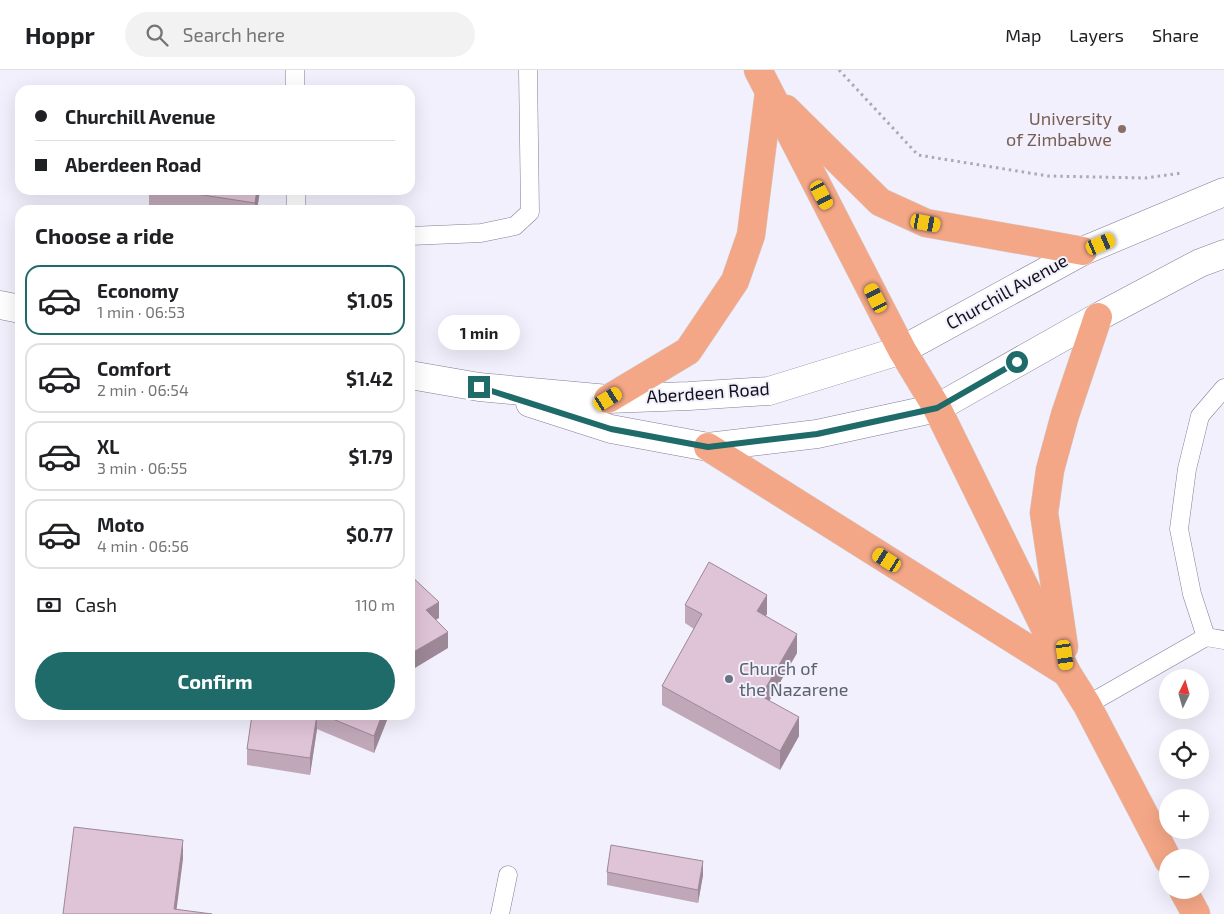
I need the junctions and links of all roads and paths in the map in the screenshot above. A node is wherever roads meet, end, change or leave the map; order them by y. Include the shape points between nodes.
1 (295, 70) edge
2 (528, 70) edge
3 (839, 70) edge
4 (764, 81) edge
5 (295, 85) edge
6 (1189, 172) dead end
7 (1224, 192) edge
8 (415, 236) edge
9 (1083, 251) junction
10 (1224, 254) edge
11 (0, 305) edge
12 (15, 308) edge
13 (1098, 317) junction
14 (902, 350) junction
15 (415, 376) edge
16 (479, 387) junction
17 (1224, 388) edge
18 (608, 399) junction
19 (937, 408) junction
20 (708, 447) junction
21 (1206, 636) junction
22 (1224, 640) edge
23 (1067, 673) junction
24 (1087, 705) junction
25 (1162, 849) edge
26 (508, 875) dead end
27 (1188, 899) edge
28 (500, 914) edge
29 (1196, 914) edge

1 - 5 lane
2 - 8 lane via 530,212 515,226 481,233
3 - 6 path via 918,155 1048,176 1144,178
4 - 9 highway via 880,202 926,223
4 - 14 highway
4 - 18 highway via 751,236 736,281 688,351
7 - 9 street, Churchill Avenue
9 - 14 street, Churchill Avenue
10 - 13 street via 1200,263
11 - 12 street
13 - 19 street
13 - 23 highway via 1065,415 1050,470 1044,513
14 - 18 street, Aberdeen Road via 769,392
14 - 19 highway
15 - 16 street, Aberdeen Road
16 - 18 street, Aberdeen Road
16 - 20 street, Aberdeen Road via 611,429
17 - 21 lane via 1200,416 1187,469 1179,529 1192,594
19 - 20 street, Aberdeen Road via 817,434
19 - 23 highway
20 - 23 highway
21 - 22 lane
21 - 24 lane
23 - 24 highway
24 - 25 highway
26 - 28 lane
27 - 29 highway

